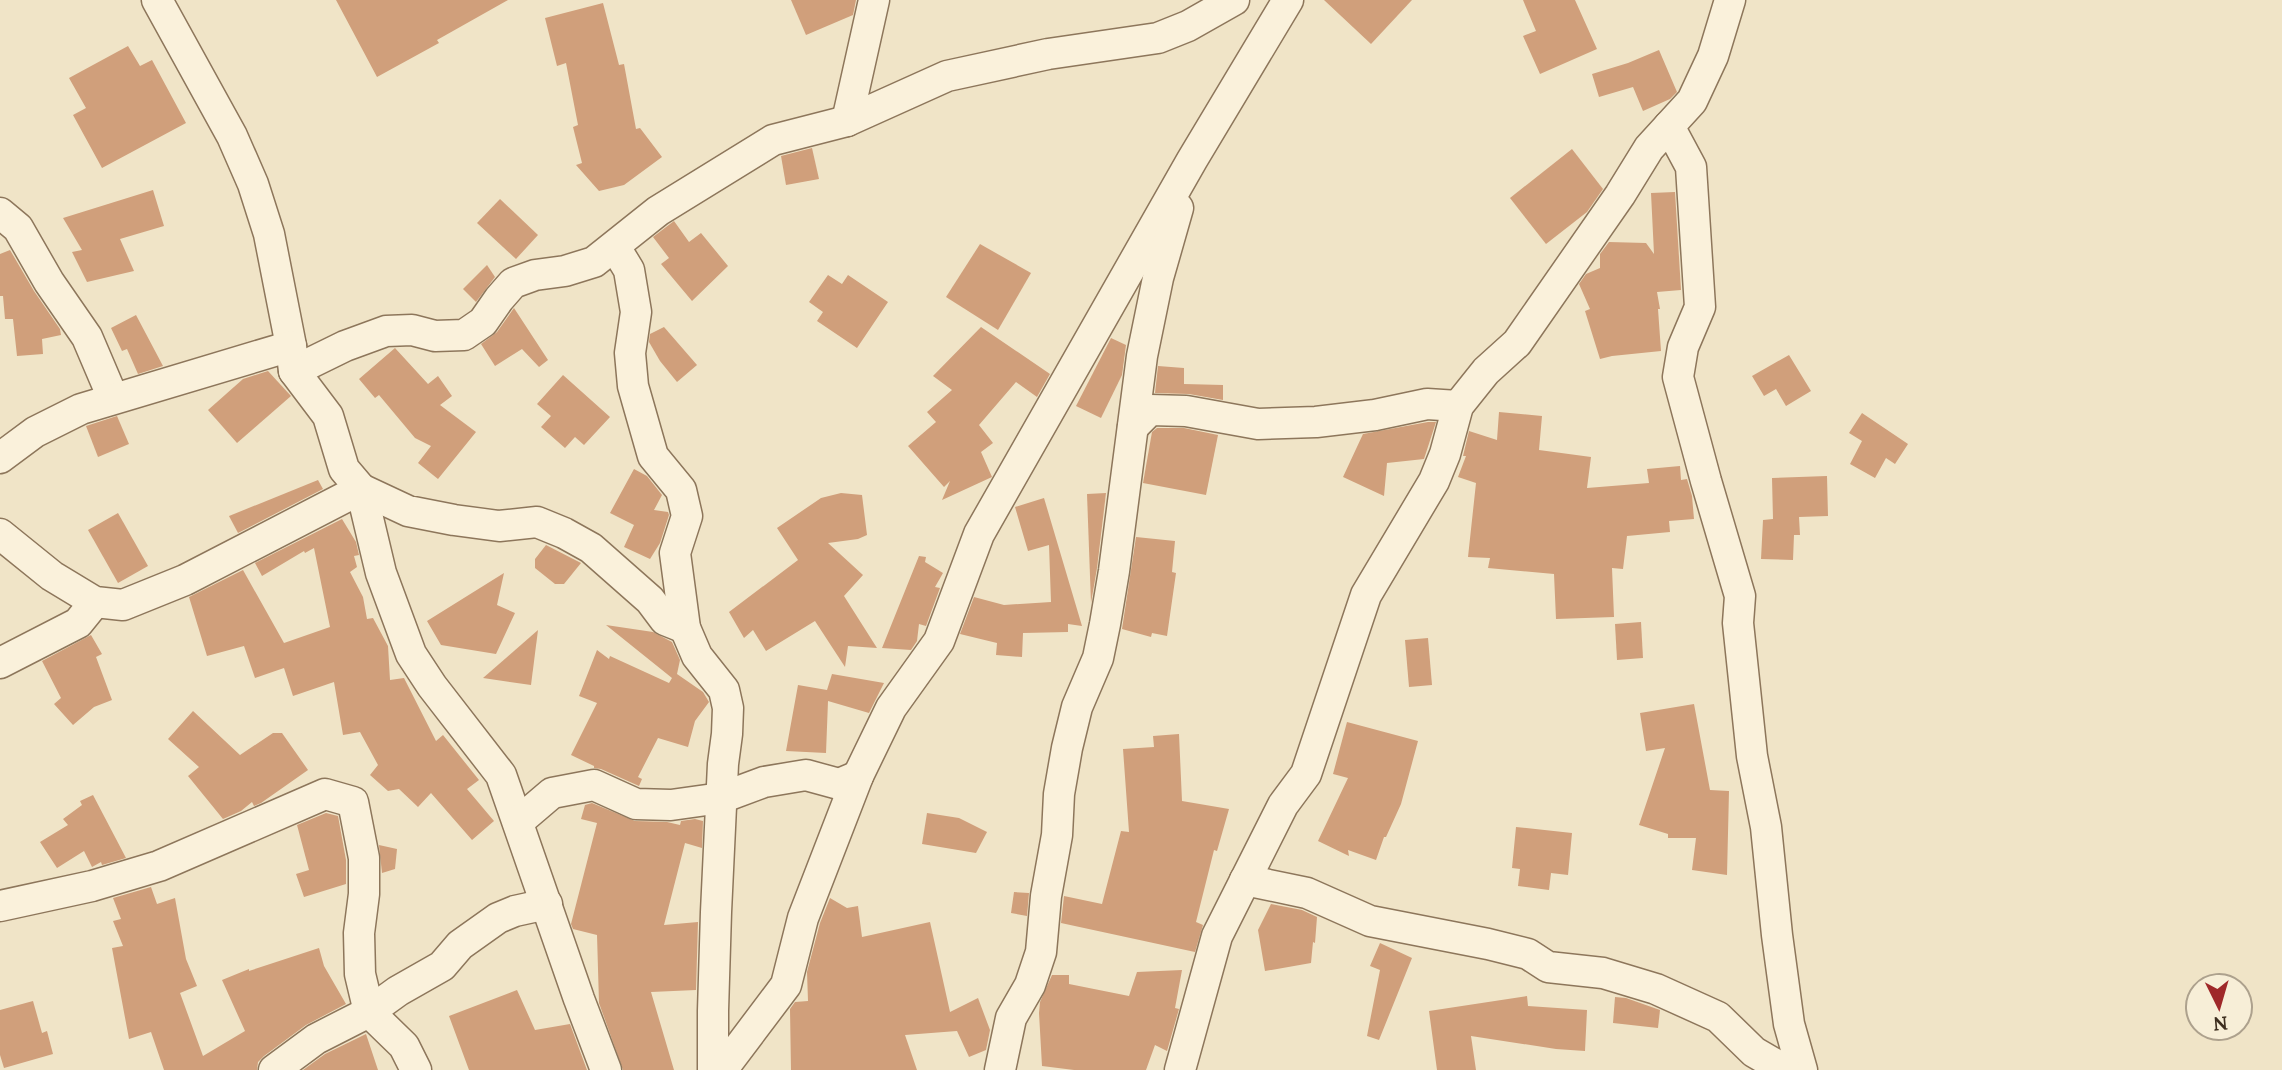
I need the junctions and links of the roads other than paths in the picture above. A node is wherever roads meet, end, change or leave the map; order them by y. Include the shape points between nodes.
1 (157, 0) edge
2 (874, 0) edge
3 (1234, 0) edge
4 (1288, 0) edge
5 (1730, 0) edge
6 (847, 121) junction
7 (1669, 126) junction
8 (1192, 160) junction
9 (0, 213) edge
10 (615, 247) junction
11 (292, 358) junction
12 (113, 398) junction
13 (1458, 406) junction
14 (1133, 427) junction
15 (0, 458) edge
16 (361, 489) junction
17 (0, 534) edge
18 (95, 601) junction
19 (685, 628) junction
20 (0, 663) edge
21 (858, 776) junction
22 (721, 798) junction
23 (518, 822) junction
24 (1245, 880) junction
25 (548, 904) junction
26 (0, 906) edge
27 (369, 1012) junction
28 (274, 1070) edge
29 (416, 1070) edge
30 (606, 1070) edge
31 (713, 1070) edge
32 (722, 1070) edge
33 (1000, 1070) edge
34 (1180, 1070) edge
35 (1786, 1070) edge
36 (1802, 1070) edge

1 - 11 street via 232,136 253,184 270,234
2 - 6 street
3 - 6 street via 1158,38 1037,56 947,76
4 - 8 street
5 - 7 street via 1713,56 1692,101
6 - 10 street via 773,140 658,211
7 - 13 street via 1649,148 1517,343
7 - 36 street via 1691,167 1700,307 1683,347 1678,377 1740,596 1738,623 1752,756 1766,827 1789,1024
8 - 14 street via 1158,278
8 - 21 street via 979,534 939,641 891,708
9 - 12 street via 18,228 87,337
10 - 11 street via 594,262 513,284 483,322 464,335 386,331
10 - 19 street via 629,270 636,312 630,353 633,386 653,456 681,490 687,516 674,553
11 - 12 street
11 - 16 street via 328,416 344,469
12 - 15 street via 35,432
13 - 14 street via 1427,404 1375,415 1258,424 1186,411 1150,410
13 - 24 street via 1434,481 1366,595 1306,774 1283,804
14 - 33 street via 1098,657 1077,707 1067,748 1041,952 1030,985 1011,1018
16 - 18 street via 174,585 123,605
16 - 19 street via 408,511 499,526 537,522 565,533 591,548 650,600 665,620
16 - 23 street via 381,573 411,654 501,775
17 - 18 street via 52,576
18 - 20 street via 78,622
19 - 22 street via 697,656 724,690 728,708
21 - 22 street via 839,783 806,775 764,782
21 - 32 street via 803,918 786,985
22 - 23 street via 636,804 594,785 552,793
22 - 31 street
23 - 25 street
24 - 34 street via 1217,936
24 - 35 street via 1307,893 1370,921 1488,944 1528,954 1548,967 1603,973 1656,989 1718,1017 1754,1052
25 - 27 street via 498,918 460,946 442,967
25 - 30 street
26 - 27 street via 159,866 325,793 353,802 363,858 360,974
27 - 28 street via 316,1039
27 - 29 street via 404,1046

